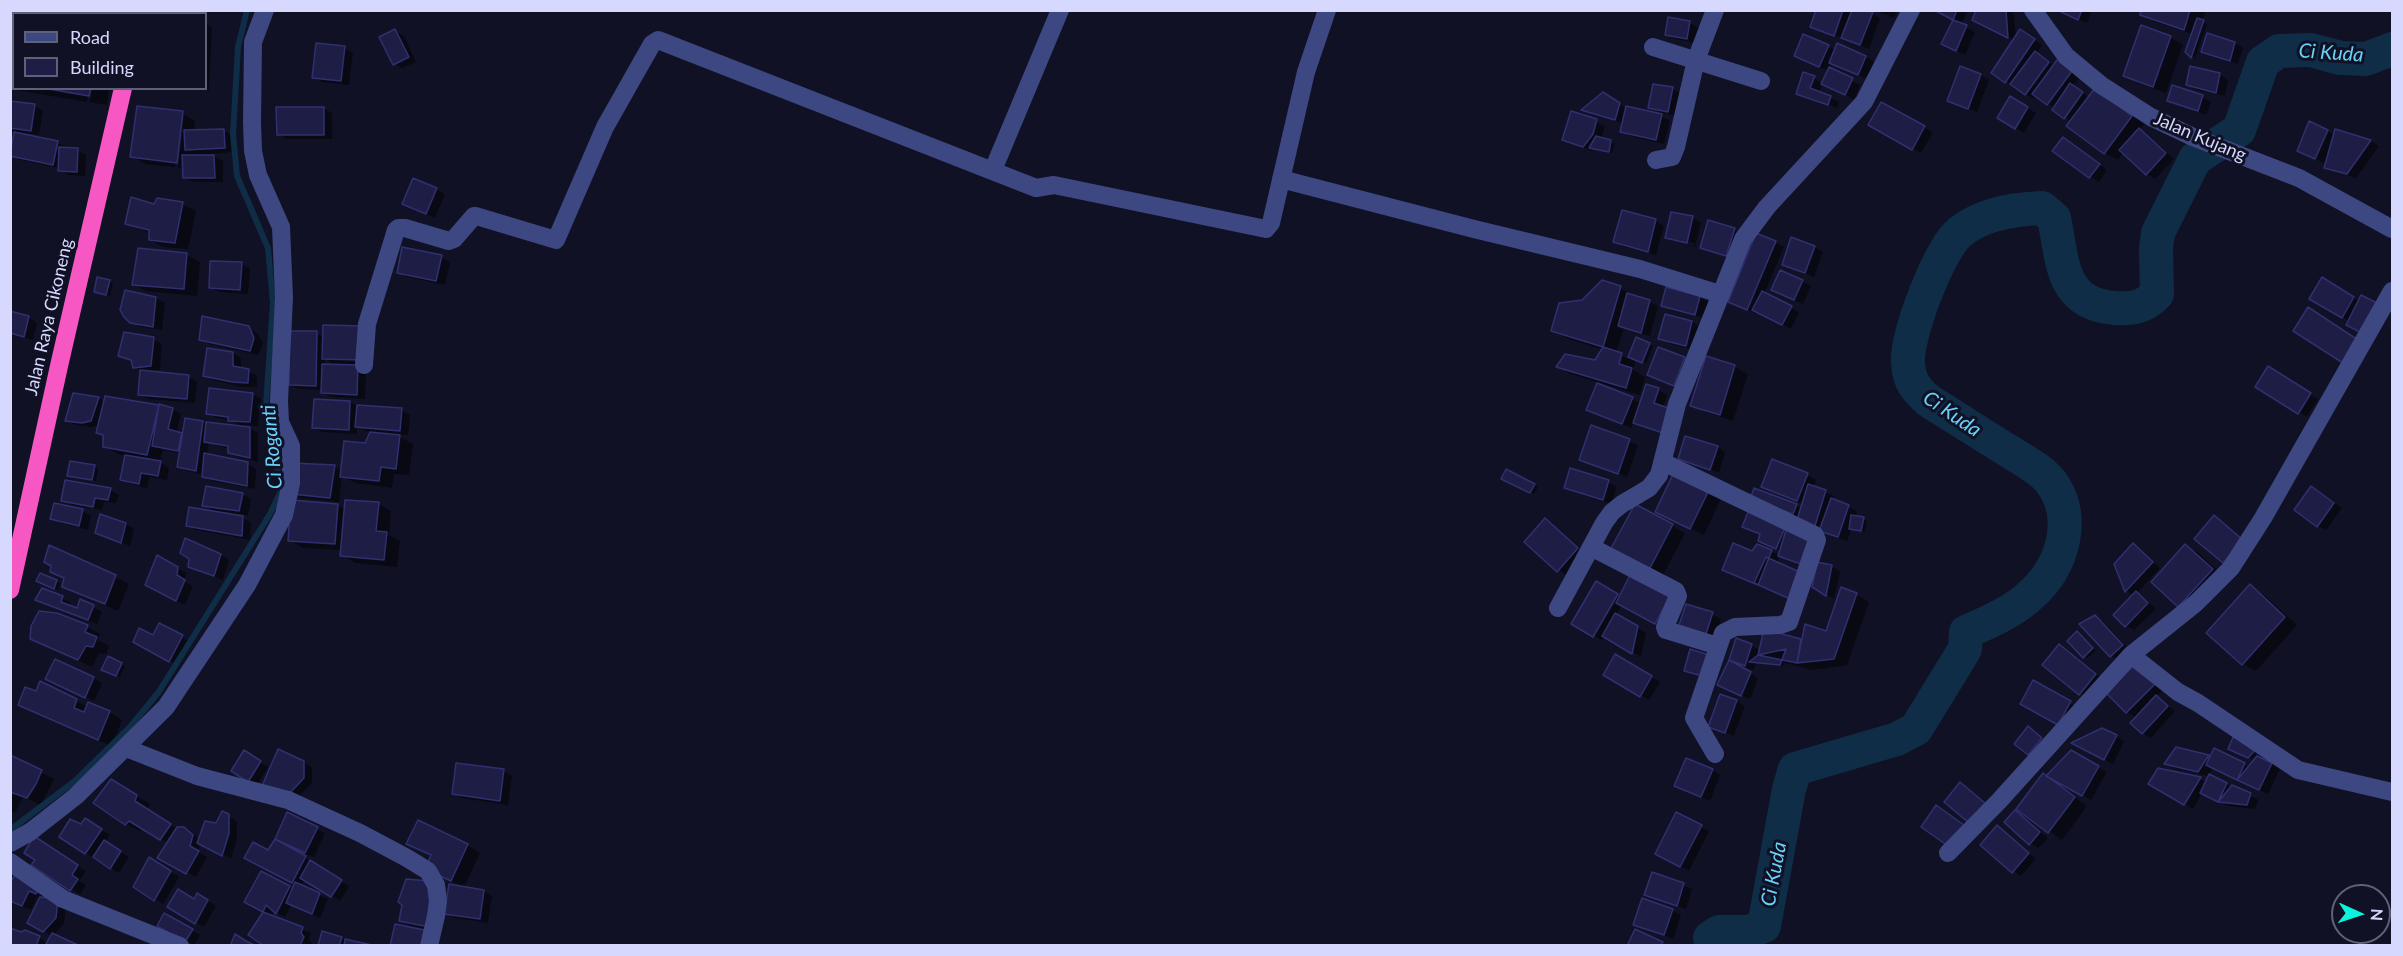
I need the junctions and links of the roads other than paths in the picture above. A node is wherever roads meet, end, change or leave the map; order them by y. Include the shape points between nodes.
1 (265, 10) edge
2 (1060, 10) edge
3 (1327, 10) edge
4 (1715, 10) edge
5 (1911, 10) edge
6 (2032, 10) edge
7 (1653, 46) dead end
8 (1696, 60) junction
9 (1761, 81) dead end
10 (123, 90) edge
11 (1656, 160) dead end
12 (993, 170) junction
13 (1281, 179) junction
14 (2392, 229) edge
15 (2392, 291) edge
16 (1720, 294) junction
17 (364, 365) dead end
18 (1663, 462) junction
19 (1591, 547) junction
20 (10, 590) edge
21 (1558, 608) dead end
22 (1718, 646) junction
23 (2131, 655) junction
24 (126, 748) junction
25 (1714, 754) dead end
26 (2392, 792) edge
27 (10, 843) edge
28 (1948, 853) dead end
29 (10, 862) edge
30 (180, 945) edge
31 (429, 945) edge

1 - 24 street via 253,42 253,151 258,176 281,227 284,297 279,401 280,422 291,446 291,483 284,515 247,585 166,707
2 - 12 street
3 - 13 street via 1306,72
4 - 8 street
5 - 16 street via 1864,102 1754,223
6 - 14 street, Jalan Kujang via 2066,56 2101,85 2151,117 2299,178
7 - 8 street
8 - 9 street
8 - 11 street via 1676,147 1672,157
10 - 20 highway, Jalan Raya Cikoneng
12 - 13 street via 1036,188 1054,184 1262,229 1269,228
12 - 17 street via 658,40 652,44 605,127 556,240 476,216 449,241 405,228 396,230 366,324
13 - 16 street via 1640,269
15 - 23 street via 2231,568 2196,603
16 - 18 street via 1677,404
18 - 19 street via 1654,483 1612,512
18 - 22 street via 1815,535 1817,540 1789,622 1780,626 1735,627 1723,633
19 - 21 street
19 - 22 street via 1676,591 1678,596 1666,630
22 - 25 street via 1694,718
23 - 26 street via 2178,692 2298,770
23 - 28 street
24 - 27 street via 76,796
24 - 31 street via 197,776 288,800 360,833 428,871 436,885 438,901
29 - 30 street via 63,899

